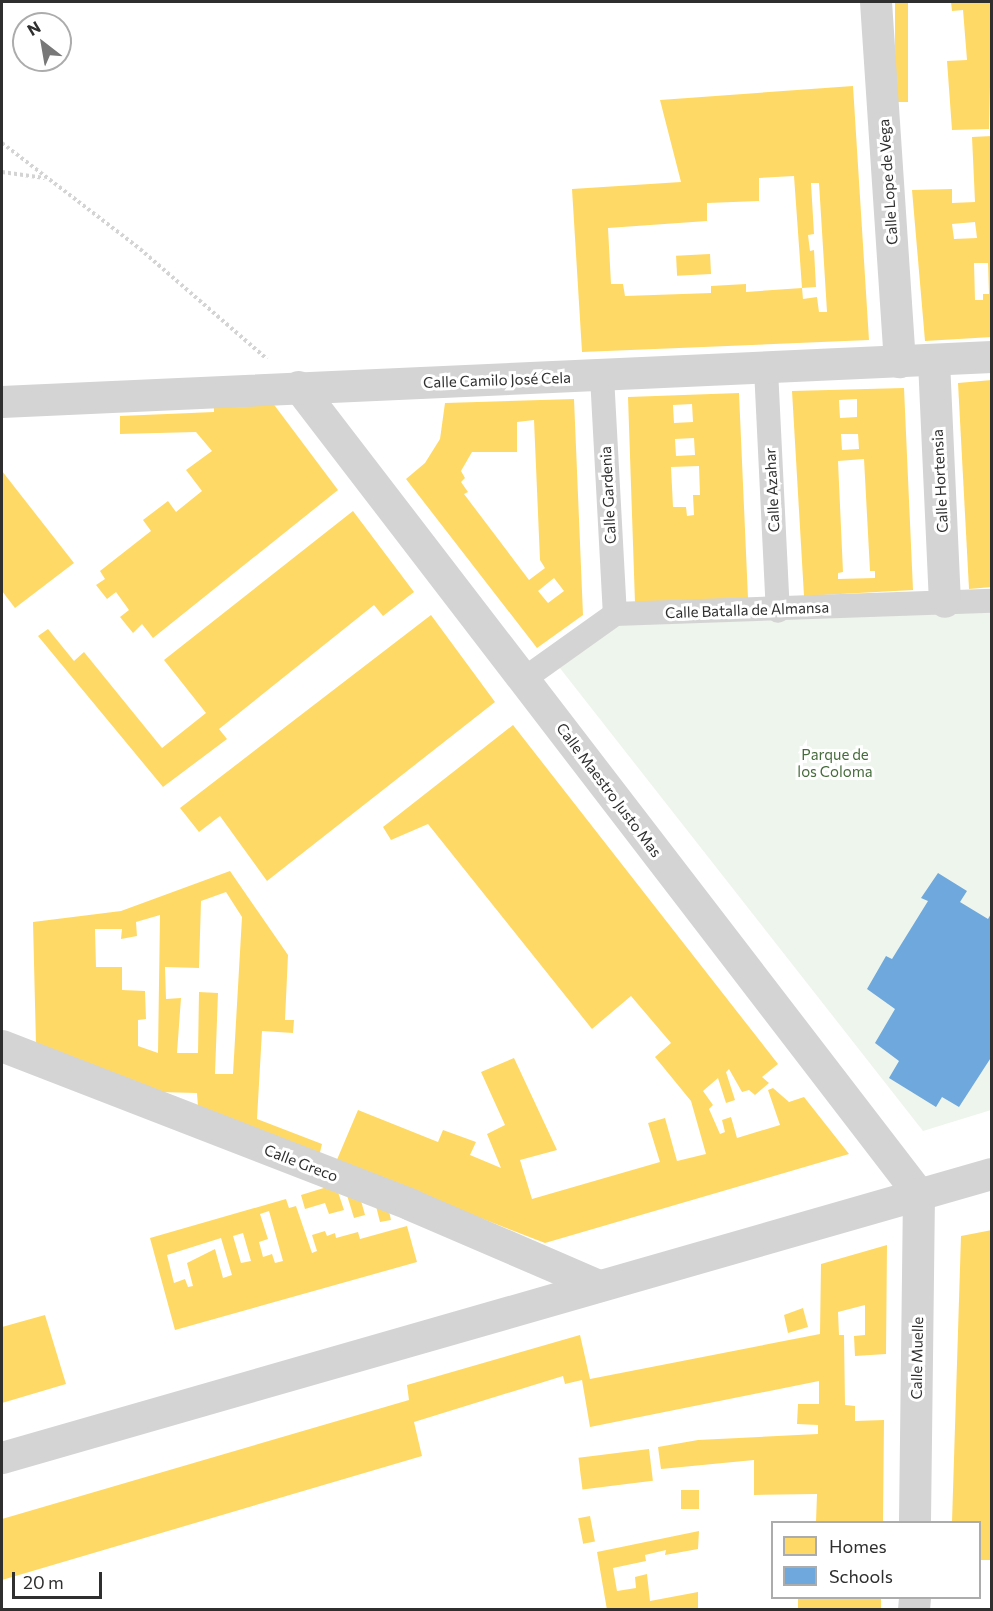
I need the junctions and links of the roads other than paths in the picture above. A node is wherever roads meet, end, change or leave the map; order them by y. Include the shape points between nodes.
1 (876, 2) edge
2 (992, 357) edge
3 (934, 361) junction
4 (900, 362) junction
5 (766, 369) junction
6 (602, 376) junction
7 (299, 387) junction
8 (2, 402) edge
9 (992, 600) edge
10 (945, 602) junction
11 (778, 611) junction
12 (615, 614) junction
13 (524, 679) junction
14 (2, 1046) edge
15 (992, 1174) edge
16 (919, 1194) junction
17 (599, 1286) junction
18 (2, 1458) edge
19 (915, 1521) edge

1 - 4 street, Calle Lope de Vega
2 - 3 street, Calle Camilo José Cela
3 - 4 street, Calle Camilo José Cela
3 - 10 street, Calle Hortensia
4 - 5 street, Calle Camilo José Cela
5 - 6 street, Calle Camilo José Cela
5 - 11 street, Calle Azahar
6 - 7 street, Calle Camilo José Cela
6 - 12 street, Calle Gardenia
7 - 8 street, Calle Camilo José Cela
7 - 13 street, Calle Maestro Justo Mas
9 - 10 street, Calle Batalla de Almansa
10 - 11 street, Calle Batalla de Almansa
11 - 12 street, Calle Batalla de Almansa
12 - 13 street
13 - 16 street, Calle Maestro Justo Mas
14 - 17 street, Calle Greco via 411,1204
15 - 16 street
16 - 17 street
16 - 19 street, Calle Muelle
17 - 18 street

